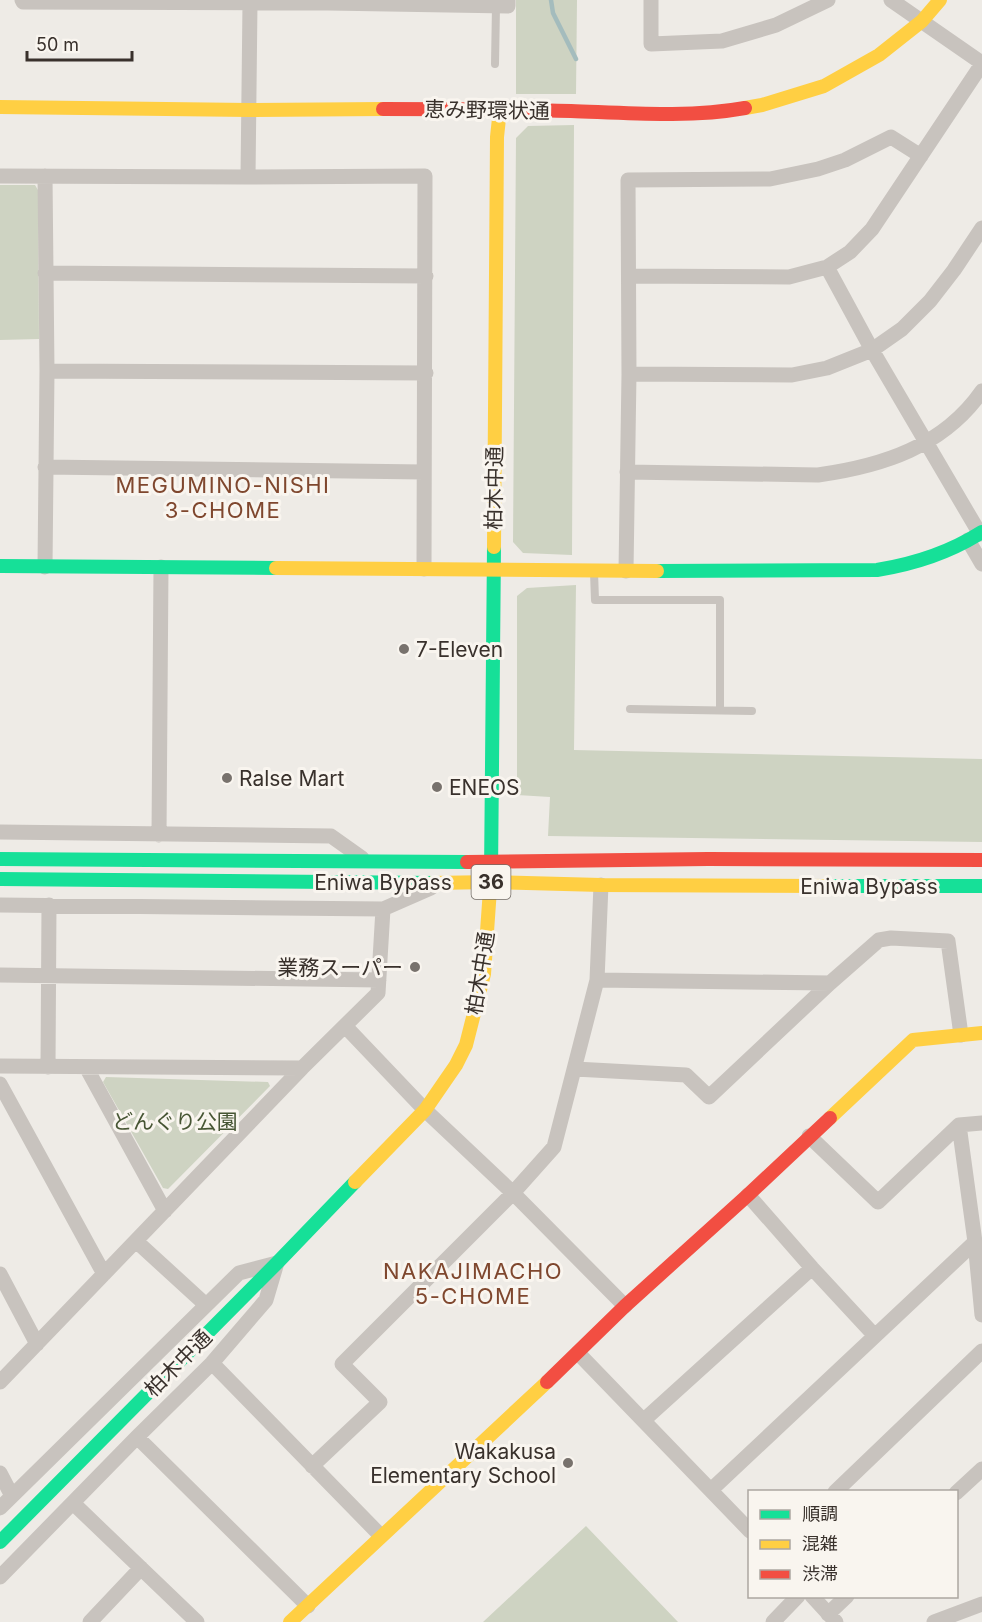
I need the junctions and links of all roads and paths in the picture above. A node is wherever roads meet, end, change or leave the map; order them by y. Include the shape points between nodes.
1 (22, 0) edge
2 (651, 0) edge
3 (828, 0) edge
4 (891, 0) edge
5 (940, 0) edge
6 (328, 2) edge
7 (418, 2) edge
8 (250, 3) junction
9 (502, 3) edge
10 (922, 21) junction
11 (982, 63) edge
12 (495, 64) dead end
13 (0, 106) edge
14 (500, 109) junction
15 (249, 110) junction
16 (921, 156) junction
17 (0, 176) edge
18 (45, 176) junction
19 (248, 177) junction
20 (982, 228) edge
21 (826, 267) junction
22 (45, 273) junction
23 (426, 276) junction
24 (629, 276) junction
25 (873, 350) junction
26 (47, 371) junction
27 (426, 373) junction
28 (629, 374) junction
29 (982, 391) edge
30 (927, 443) junction
31 (45, 467) junction
32 (424, 472) junction
33 (627, 472) junction
34 (977, 536) edge
35 (982, 564) edge
36 (0, 566) edge
37 (45, 567) junction
38 (161, 567) junction
39 (424, 569) junction
40 (494, 569) junction
41 (594, 571) junction
42 (626, 571) junction
43 (630, 709) dead end
44 (720, 710) junction
45 (752, 711) dead end
46 (0, 832) edge
47 (159, 835) junction
48 (0, 859) edge
49 (982, 860) edge
50 (368, 862) junction
51 (491, 862) junction
52 (0, 879) edge
53 (491, 882) junction
54 (442, 883) junction
55 (601, 885) junction
56 (982, 886) edge
57 (0, 905) edge
58 (49, 905) junction
59 (383, 909) junction
60 (0, 975) edge
61 (49, 975) junction
62 (379, 980) junction
63 (597, 980) junction
64 (830, 983) junction
65 (345, 1026) junction
66 (982, 1033) edge
67 (961, 1035) junction
68 (0, 1066) edge
69 (48, 1066) junction
70 (86, 1067) junction
71 (302, 1068) junction
72 (575, 1070) junction
73 (0, 1084) edge
74 (425, 1110) junction
75 (982, 1123) edge
76 (959, 1125) junction
77 (809, 1136) junction
78 (513, 1193) junction
79 (748, 1195) junction
80 (165, 1210) junction
81 (136, 1240) junction
82 (975, 1242) junction
83 (277, 1263) junction
84 (812, 1268) junction
85 (0, 1274) edge
86 (104, 1274) junction
87 (206, 1305) junction
88 (625, 1306) junction
89 (982, 1315) edge
90 (875, 1335) junction
91 (37, 1344) junction
92 (982, 1351) edge
93 (578, 1353) junction
94 (212, 1364) junction
95 (0, 1382) edge
96 (644, 1420) junction
97 (137, 1437) junction
98 (312, 1466) junction
99 (982, 1469) edge
100 (0, 1473) edge
101 (711, 1490) junction
102 (836, 1490) edge
103 (958, 1492) edge
104 (12, 1496) junction
105 (73, 1503) junction
106 (0, 1508) edge
107 (748, 1529) edge
108 (381, 1536) junction
109 (0, 1542) edge
110 (141, 1568) junction
111 (0, 1577) edge
112 (796, 1598) edge
113 (814, 1598) edge
114 (845, 1598) edge
115 (982, 1604) edge
116 (308, 1606) junction
117 (832, 1618) edge
118 (90, 1622) edge
119 (197, 1622) edge
120 (290, 1622) edge
121 (773, 1622) edge
122 (934, 1622) edge

1 - 8 street
2 - 3 street via 651,44 722,40 776,25
4 - 10 street
5 - 10 main road, 恵み野環状通
6 - 7 street
6 - 8 street
7 - 9 street
8 - 15 street
9 - 12 lane
10 - 11 street
10 - 14 main road, 恵み野環状通 via 879,55 824,86 762,105 729,111 654,114
11 - 16 street
13 - 15 main road, 恵み野環状通
14 - 15 main road, 恵み野環状通
14 - 40 main road, 柏木中通
15 - 19 street
16 - 21 street via 872,229 850,252
16 - 24 street via 891,137 845,160 770,179 628,180
17 - 18 street
18 - 19 street
18 - 22 street
19 - 23 street via 425,176
20 - 25 street via 930,301
21 - 24 street via 789,277
21 - 25 street
22 - 23 street
22 - 26 street
23 - 27 street
24 - 28 street
25 - 28 street via 827,368 792,375
25 - 30 street
26 - 27 street
26 - 31 street
27 - 32 street
28 - 33 street
29 - 30 street via 957,419
30 - 33 street via 871,464 818,475
30 - 34 street
31 - 32 street
31 - 37 street
32 - 39 street
33 - 42 street
34 - 35 street
34 - 42 main road via 941,555 908,566 877,570
36 - 37 main road
37 - 38 main road
38 - 39 main road
38 - 47 street
39 - 40 main road
40 - 41 main road
40 - 51 main road, 柏木中通
41 - 42 main road
41 - 44 lane via 595,600 720,600
43 - 44 lane
44 - 45 lane
46 - 47 street
47 - 50 street via 331,836
48 - 50 main road, Eniwa Bypass / 36
49 - 51 main road, Eniwa Bypass / 36
50 - 51 main road, Eniwa Bypass / 36
51 - 53 main road, 柏木中通
52 - 54 main road, Eniwa Bypass / 36
53 - 54 main road, Eniwa Bypass / 36
53 - 55 main road, Eniwa Bypass / 36
53 - 74 main road, 柏木中通 via 483,974 473,1021 456,1065
54 - 59 street
55 - 56 main road, Eniwa Bypass / 36
55 - 63 street
57 - 58 street
58 - 59 street
58 - 61 street
59 - 62 street
60 - 61 street
61 - 62 street
61 - 69 street
62 - 65 street via 378,993
63 - 64 street
63 - 72 street
64 - 67 street via 879,940 948,941
64 - 72 street via 709,1097 686,1075
65 - 71 street
65 - 74 street
66 - 67 main road
67 - 77 main road via 913,1041
68 - 69 street
69 - 70 street
70 - 71 street
70 - 80 street
71 - 80 street
72 - 78 street via 554,1147
73 - 86 street
74 - 78 street
74 - 83 main road, 柏木中通
75 - 76 street
76 - 77 street via 878,1202
76 - 82 street
77 - 79 main road
78 - 88 street
78 - 98 street via 342,1364 380,1402
79 - 84 street
79 - 88 main road
80 - 81 street
81 - 86 street
81 - 87 street
82 - 89 street
82 - 90 street
83 - 87 street via 238,1273
83 - 94 street via 266,1300
83 - 109 main road, 柏木中通
84 - 90 street
84 - 96 street
85 - 91 street
86 - 91 street
87 - 104 street
88 - 93 main road
90 - 101 street
91 - 95 street
92 - 102 street
93 - 96 street
93 - 108 main road
94 - 97 street
94 - 98 street
96 - 101 street
97 - 105 street
97 - 116 street
98 - 108 street
99 - 103 street
100 - 104 street
101 - 107 street
104 - 106 street
105 - 110 street
105 - 111 street
108 - 116 main road
110 - 118 street
110 - 119 street
112 - 121 street
113 - 117 street
114 - 117 street
115 - 122 street
116 - 120 main road

